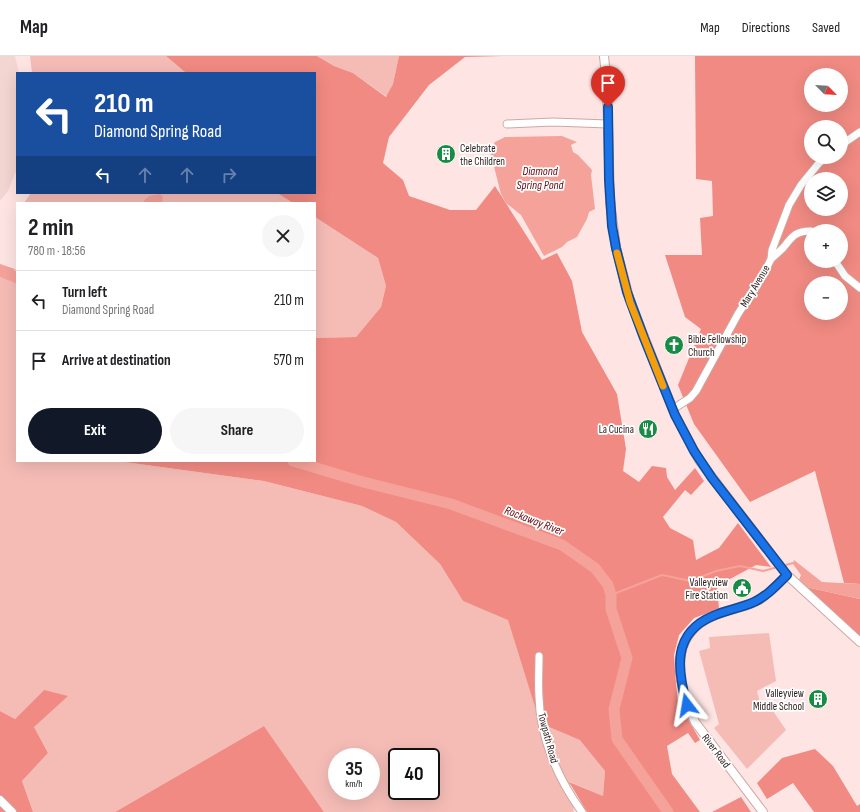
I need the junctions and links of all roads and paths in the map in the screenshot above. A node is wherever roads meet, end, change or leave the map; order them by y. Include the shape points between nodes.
1 (604, 56) edge
2 (507, 124) dead end
3 (608, 124) junction
4 (860, 132) edge
5 (848, 140) edge
6 (818, 164) edge
7 (804, 231) edge
8 (771, 259) junction
9 (840, 268) edge
10 (860, 288) edge
11 (673, 409) junction
12 (785, 573) junction
13 (860, 642) edge
14 (539, 656) dead end
15 (0, 800) edge
16 (12, 812) edge
17 (582, 812) edge
18 (763, 812) edge

1 - 3 street
2 - 3 street
3 - 11 street via 611,213 620,267 630,302
4 - 5 street
6 - 8 street, Mary Avenue via 789,205
7 - 8 street via 795,234
8 - 11 street, Mary Avenue via 696,391
9 - 10 street
11 - 12 street via 699,460
12 - 13 street
12 - 18 street, River Road via 770,592 760,599 699,623 684,642 680,660 682,689 695,722
14 - 17 street, Towpath Road via 542,722 555,765
15 - 16 street

